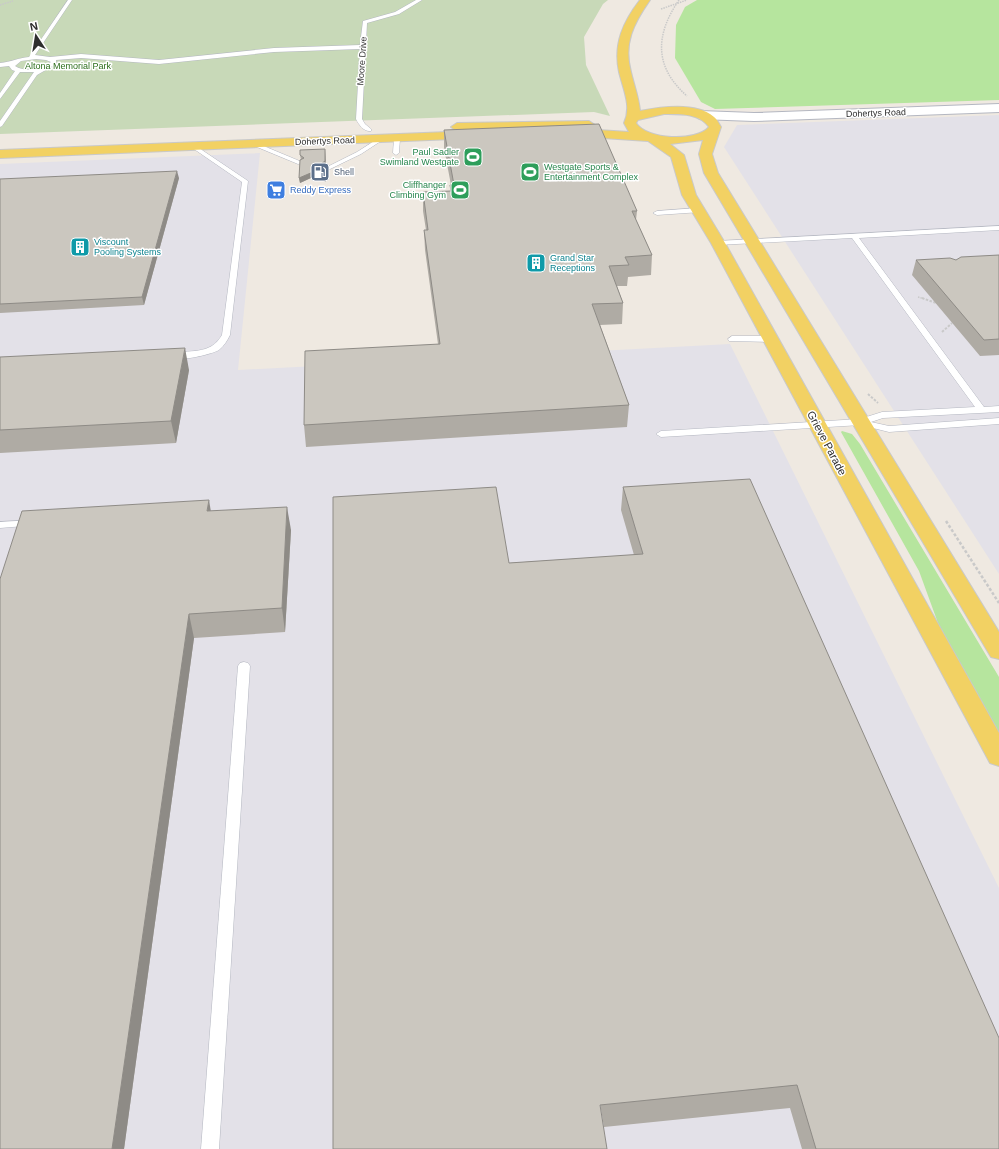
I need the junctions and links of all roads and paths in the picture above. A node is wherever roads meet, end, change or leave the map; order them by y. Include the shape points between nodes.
1 (70, 0) edge
2 (420, 0) edge
3 (645, 0) edge
4 (687, 0) edge
5 (13, 1) edge
6 (0, 5) edge
7 (660, 9) dead end
8 (363, 48) junction
9 (31, 58) junction
10 (51, 59) junction
11 (0, 64) edge
12 (13, 67) junction
13 (44, 68) junction
14 (0, 97) edge
15 (999, 108) edge
16 (9, 114) junction
17 (697, 114) junction
18 (0, 117) edge
19 (634, 117) junction
20 (754, 117) junction
21 (0, 125) edge
22 (369, 130) junction
23 (713, 131) junction
24 (397, 138) junction
25 (650, 138) junction
26 (381, 139) junction
27 (0, 144) edge
28 (254, 144) junction
29 (193, 146) junction
30 (396, 153) dead end
31 (0, 154) edge
32 (300, 163) edge
33 (326, 169) edge
34 (698, 210) junction
35 (657, 213) dead end
36 (999, 228) edge
37 (853, 235) junction
38 (754, 242) junction
39 (718, 243) junction
40 (732, 339) dead end
41 (771, 339) junction
42 (162, 356) edge
43 (999, 409) edge
44 (982, 410) junction
45 (999, 421) edge
46 (861, 422) junction
47 (818, 425) junction
48 (660, 434) dead end
49 (48, 522) edge
50 (0, 524) edge
51 (999, 651) edge
52 (244, 666) dead end
53 (999, 756) edge
54 (210, 1149) edge

1 - 9 lane
2 - 8 lane, Moore Drive via 396,13 366,22
3 - 19 main road via 630,20 621,52
4 - 7 path
5 - 6 path
8 - 10 lane via 274,50 159,62 81,56
8 - 22 lane, Moore Drive via 359,119
9 - 10 lane
9 - 12 lane via 19,60
10 - 13 lane via 54,63
11 - 12 lane
12 - 13 lane via 28,70
12 - 14 lane via 18,70 17,73
13 - 16 lane via 35,74
15 - 20 street, Dohertys Road
16 - 18 lane
16 - 21 lane
17 - 19 main road, Dohertys Road via 663,111
17 - 20 street, Dohertys Road
17 - 23 main road via 713,123
19 - 22 main road, Dohertys Road via 577,125
19 - 25 main road, Grieve Parade via 630,122 632,128
20 - 23 street, Dohertys Road via 727,122
22 - 27 main road, Dohertys Road
23 - 25 main road, Dohertys Road via 702,137 687,140
23 - 38 main road via 705,149 706,163
24 - 25 main road, Dohertys Road via 578,132
24 - 26 main road, Dohertys Road
24 - 30 lane
25 - 34 main road, Grieve Parade via 677,155 687,188
26 - 28 main road, Dohertys Road
26 - 33 lane
28 - 29 main road, Dohertys Road
28 - 32 lane
29 - 31 main road, Dohertys Road
29 - 42 lane via 245,180 226,335 219,346 203,353
34 - 35 lane
34 - 39 main road, Grieve Parade
36 - 37 lane
37 - 38 lane
37 - 44 lane
38 - 39 lane
38 - 46 main road
39 - 41 main road, Grieve Parade
40 - 41 lane
41 - 47 main road, Grieve Parade
43 - 44 lane
44 - 46 lane via 882,415
45 - 46 lane via 889,429
46 - 47 lane
46 - 51 main road
47 - 48 lane
47 - 53 main road, Grieve Parade
49 - 50 lane
52 - 54 lane

